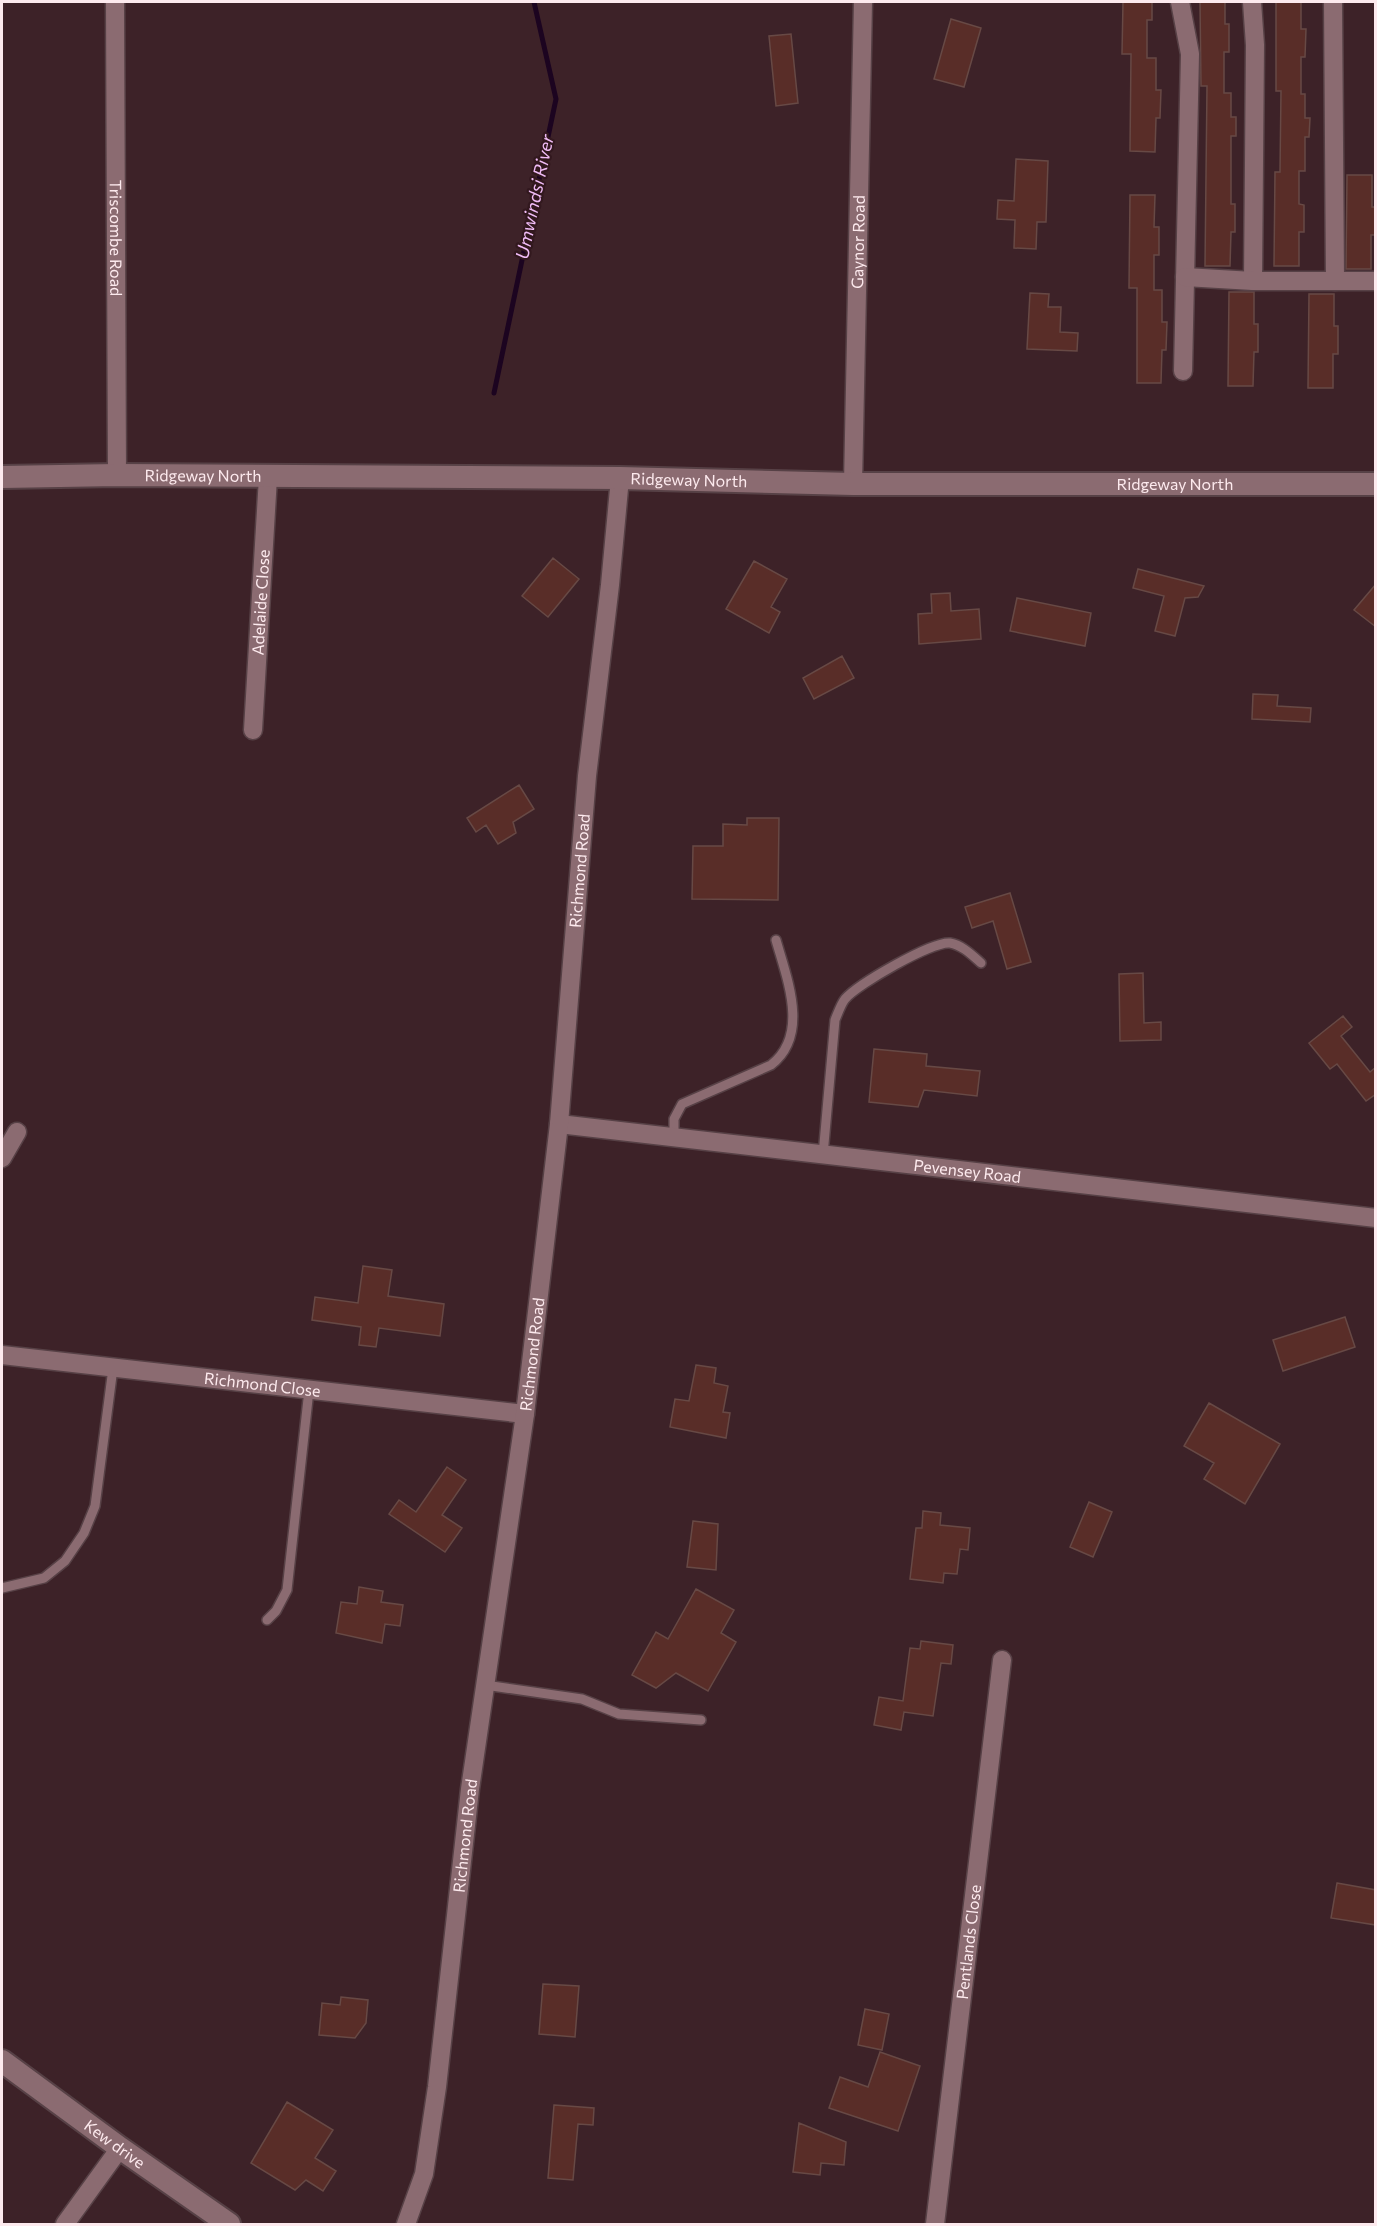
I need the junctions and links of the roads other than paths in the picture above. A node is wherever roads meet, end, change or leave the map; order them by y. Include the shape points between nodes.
1 (115, 2) edge
2 (863, 2) edge
3 (1180, 2) edge
4 (1252, 2) edge
5 (1333, 2) edge
6 (1185, 277) junction
7 (1253, 281) junction
8 (1335, 281) junction
9 (1376, 281) edge
10 (1183, 371) dead end
11 (117, 475) junction
12 (2, 477) edge
13 (268, 477) junction
14 (620, 478) junction
15 (854, 484) junction
16 (1376, 484) edge
17 (253, 730) dead end
18 (776, 940) dead end
19 (981, 963) dead end
20 (559, 1125) junction
21 (16, 1132) dead end
22 (674, 1136) junction
23 (823, 1155) junction
24 (2, 1158) edge
25 (1376, 1218) edge
26 (2, 1355) edge
27 (113, 1368) junction
28 (309, 1390) junction
29 (525, 1414) junction
30 (2, 1588) edge
31 (267, 1620) dead end
32 (1002, 1660) dead end
33 (485, 1685) junction
34 (701, 1720) dead end
35 (2, 2061) edge
36 (120, 2148) junction
37 (65, 2224) edge
38 (229, 2224) edge
39 (406, 2224) edge
40 (935, 2224) edge

1 - 11 street, Triscombe Road
2 - 15 street, Gaynor Road
3 - 6 street via 1190,54
4 - 7 street
5 - 8 street
6 - 7 street
6 - 10 street
7 - 8 street
8 - 9 street
11 - 12 street, Ridgeway North
11 - 13 street, Ridgeway North
13 - 14 street, Ridgeway North
13 - 17 street, Adelaide Close
14 - 15 street, Ridgeway North
14 - 20 street, Richmond Road via 587,776
15 - 16 street, Ridgeway North
18 - 22 lane via 793,1002 787,1046 771,1065 682,1104 674,1119
19 - 23 lane via 951,943 934,945 864,982 845,999 836,1020
20 - 22 street, Pevensey Road
20 - 29 street, Richmond Road
21 - 24 street
22 - 23 street, Pevensey Road
23 - 25 street, Pevensey Road
26 - 27 street, Richmond Close
27 - 28 street, Richmond Close
27 - 30 lane via 95,1506 84,1533 64,1561 44,1578
28 - 29 street, Richmond Close
28 - 31 lane via 287,1590
29 - 33 street, Richmond Road
32 - 40 street, Pentlands Close
33 - 34 lane via 582,1699 619,1714
33 - 39 street, Richmond Road via 426,2163
35 - 36 street, Kew drive
36 - 37 street
36 - 38 street, Kew drive

